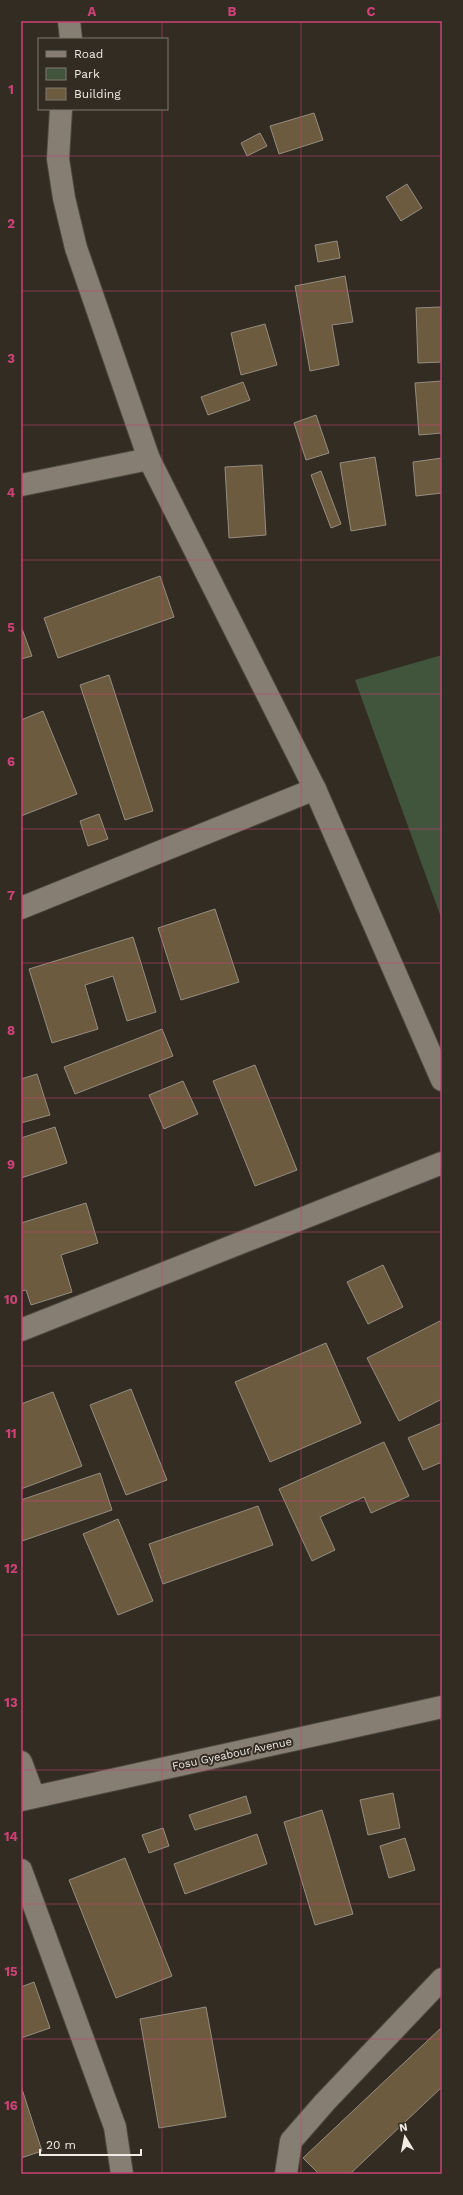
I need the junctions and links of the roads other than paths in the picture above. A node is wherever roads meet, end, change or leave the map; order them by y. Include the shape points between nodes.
1 (68, 21) edge
2 (71, 38) edge
3 (61, 110) edge
4 (150, 460) junction
5 (21, 485) edge
6 (315, 789) junction
7 (21, 908) edge
8 (442, 1080) edge
9 (442, 1163) edge
10 (21, 1330) edge
11 (442, 1707) edge
12 (21, 1762) edge
13 (28, 1798) edge
14 (21, 1870) edge
15 (442, 1979) edge
16 (122, 2174) edge
17 (286, 2174) edge

1 - 2 street
3 - 4 street via 58,159 76,248
4 - 5 street
4 - 6 street
6 - 7 street
6 - 8 street
9 - 10 street
11 - 13 street, Fosu Gyeabour Avenue
12 - 13 street
14 - 16 street via 115,2127
15 - 17 street via 291,2141

